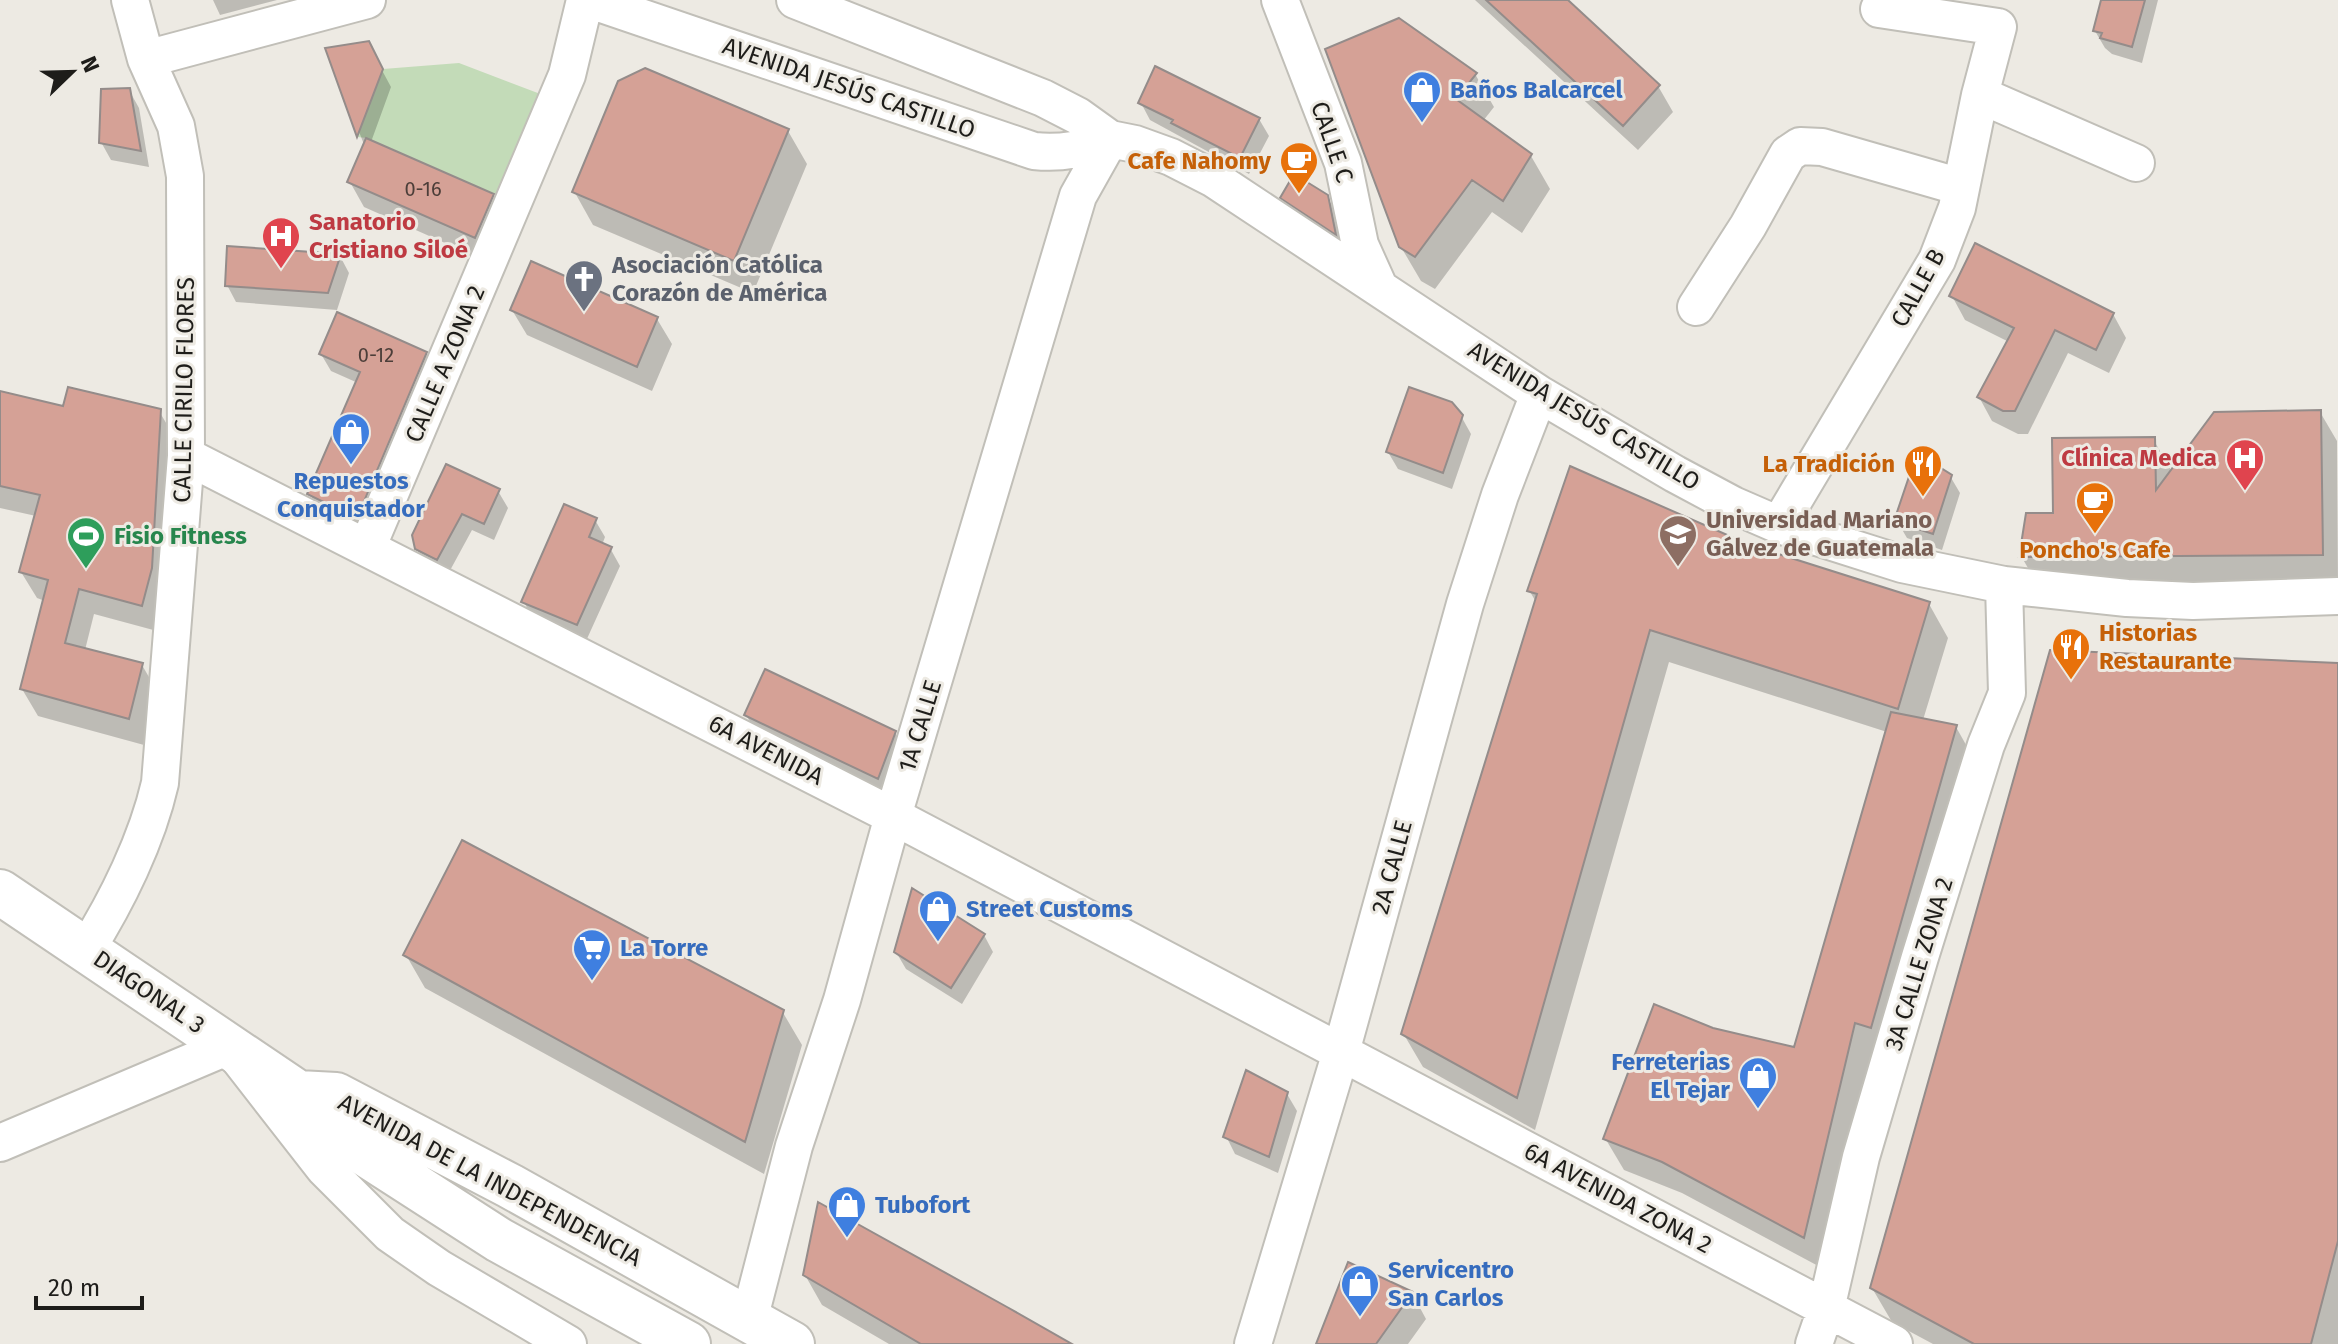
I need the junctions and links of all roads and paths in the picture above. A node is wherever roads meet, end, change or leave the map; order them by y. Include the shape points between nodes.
1 (130, 0) edge
2 (367, 0) edge
3 (588, 0) edge
4 (795, 0) edge
5 (1280, 0) edge
6 (1879, 9) dead end
7 (146, 59) junction
8 (1980, 95) junction
9 (1110, 139) junction
10 (2136, 163) dead end
11 (1961, 187) junction
12 (1378, 285) junction
13 (1696, 307) dead end
14 (1539, 394) junction
15 (186, 456) junction
16 (1779, 525) junction
17 (367, 548) junction
18 (2004, 585) junction
19 (2338, 596) edge
20 (893, 816) junction
21 (0, 892) edge
22 (86, 950) junction
23 (229, 1046) junction
24 (1341, 1052) junction
25 (298, 1093) junction
26 (0, 1143) edge
27 (1826, 1309) junction
28 (749, 1320) junction
29 (568, 1344) edge
30 (688, 1344) edge
31 (792, 1344) edge
32 (1253, 1344) edge
33 (1814, 1344) edge
34 (1894, 1344) edge

1 - 7 street
2 - 7 street
3 - 9 street, AVENIDA JESÚS CASTILLO via 1034,151 1058,153
3 - 17 street, CALLE A ZONA 2 via 567,75
4 - 9 street, AVENIDA JESÚS CASTILLO via 1043,98
5 - 12 street, CALLE C via 1343,163 1360,245
6 - 8 street, CALLE B via 1998,27
7 - 15 street, CALLE CIRILO FLORES via 176,126 185,176
8 - 10 street
8 - 11 street, CALLE B
9 - 12 street, AVENIDA JESÚS CASTILLO via 1171,157 1214,179
9 - 20 street, 1A CALLE via 1078,196
11 - 13 street via 1822,147 1800,146 1788,154
11 - 16 street, CALLE B via 1937,260
12 - 14 street, AVENIDA JESÚS CASTILLO
14 - 16 street, AVENIDA JESÚS CASTILLO via 1687,480
14 - 24 street, 2A CALLE via 1465,604
15 - 17 street, 6A AVENIDA
15 - 22 street, CALLE CIRILO FLORES via 155,808 109,914
16 - 18 street, AVENIDA JESÚS CASTILLO via 1902,564
17 - 20 street, 6A AVENIDA
18 - 19 street, AVENIDA JESÚS CASTILLO via 2180,600
18 - 27 street, 3A CALLE ZONA 2 via 2007,693 1986,745 1861,1157
20 - 24 street, 6A AVENIDA
20 - 28 street, 1A CALLE via 842,1000 794,1146
21 - 22 main road, DIAGONAL 3
22 - 23 main road, DIAGONAL 3
23 - 25 main road, DIAGONAL 3
23 - 26 street
23 - 29 street via 324,1168 390,1234
24 - 27 street, 6A AVENIDA ZONA 2
24 - 32 street, 2A CALLE
25 - 28 main road, AVENIDA DE LA INDEPENDENCIA via 336,1095
25 - 30 main road, AVENIDA DE LA INDEPENDENCIA via 322,1126 499,1240
27 - 33 street, 3A CALLE ZONA 2
27 - 34 street, 6A AVENIDA ZONA 2
28 - 31 main road, AVENIDA DE LA INDEPENDENCIA

